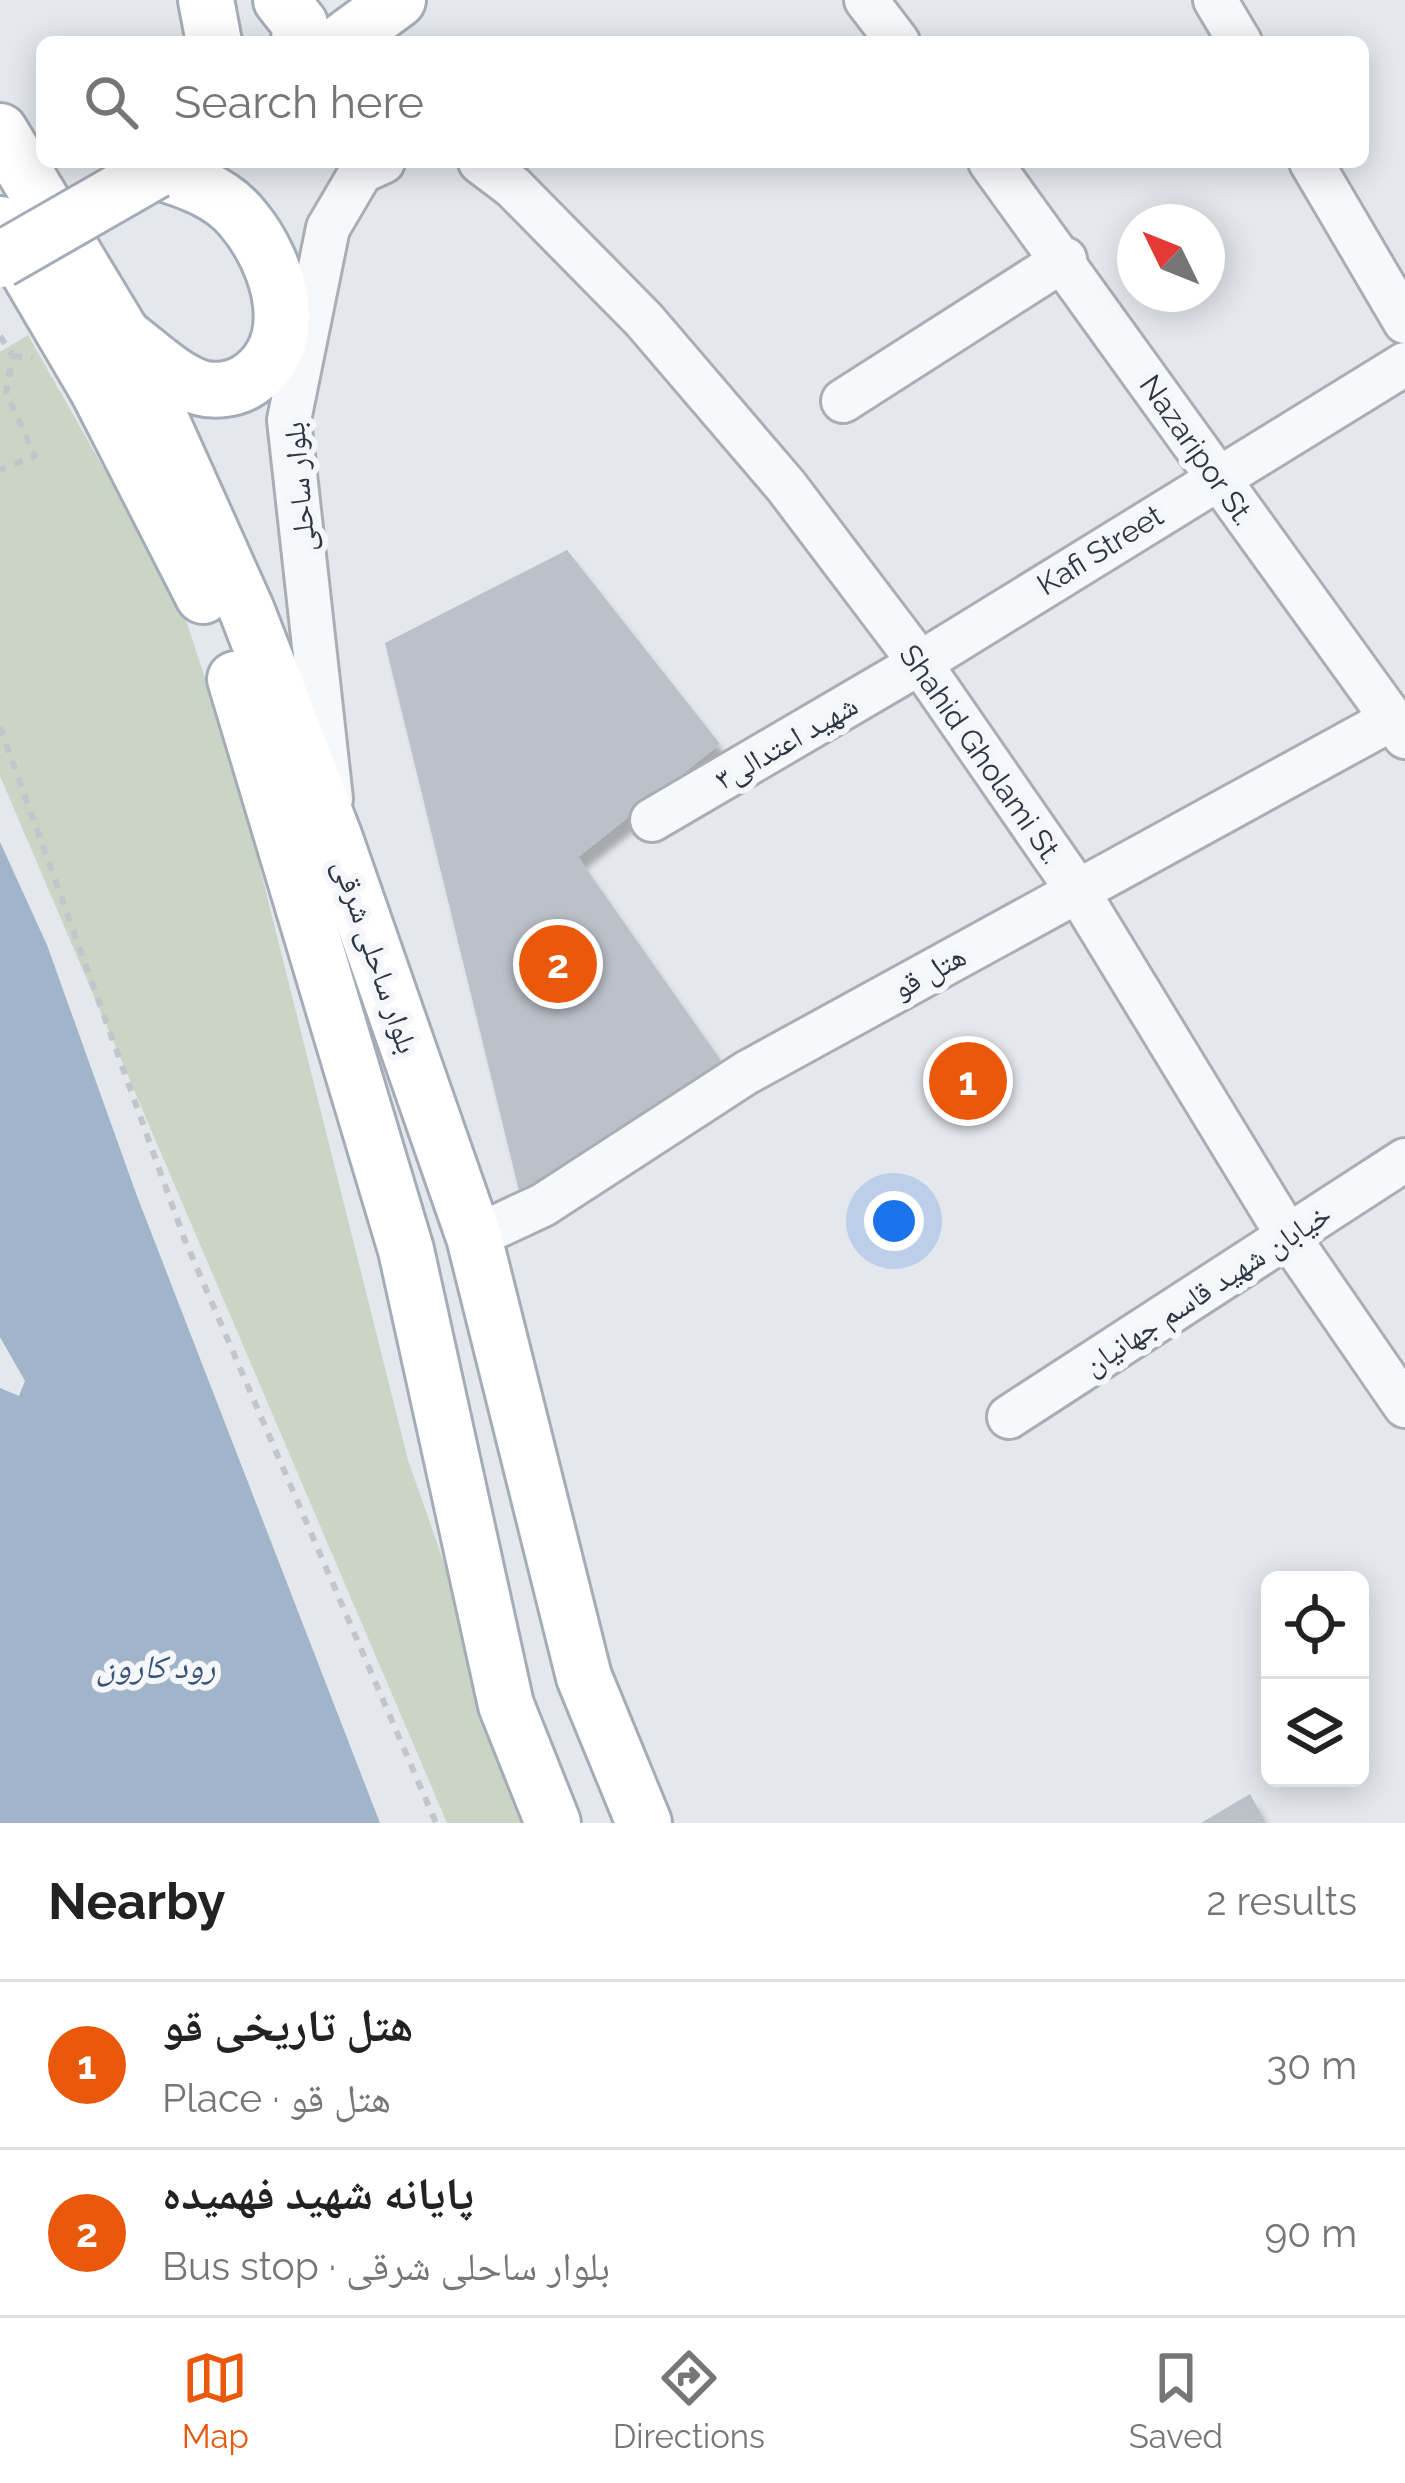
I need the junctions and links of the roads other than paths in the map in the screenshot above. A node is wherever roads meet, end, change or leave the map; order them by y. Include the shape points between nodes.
1 (206, 0) edge
2 (281, 0) edge
3 (398, 0) edge
4 (866, 0) edge
5 (1215, 0) edge
6 (213, 36) edge
7 (299, 36) edge
8 (349, 36) edge
9 (893, 36) edge
10 (1236, 36) edge
11 (0, 130) edge
12 (136, 168) edge
13 (138, 168) edge
14 (152, 168) edge
15 (370, 168) edge
16 (488, 168) edge
17 (995, 168) edge
18 (1315, 168) edge
19 (0, 225) edge
20 (0, 260) edge
21 (1065, 260) junction
22 (1405, 322) edge
23 (123, 335) junction
24 (1405, 364) edge
25 (843, 401) dead end
26 (1214, 478) junction
27 (920, 663) junction
28 (1398, 728) edge
29 (652, 820) dead end
30 (334, 836) junction
31 (1077, 890) junction
32 (1405, 1160) edge
33 (1288, 1236) junction
34 (474, 1237) junction
35 (406, 1250) junction
36 (1405, 1406) edge
37 (1009, 1417) dead end
38 (553, 1823) edge
39 (644, 1823) edge

1 - 6 main road
2 - 7 main road via 300,24
3 - 8 main road
4 - 9 street
5 - 10 street
11 - 23 main road, بلوار ساحلی شرقی
12 - 19 main road
13 - 20 main road, bridge
14 - 23 main road via 194,182 242,216 274,268 283,332 273,358 235,388 200,388
15 - 30 street, بلوار ساحلی via 328,229 289,420
16 - 27 street, Shahid Gholami St. via 644,320
17 - 21 street, Nazaripor St.
18 - 22 street
19 - 35 main road, بلوار ساحلی شرقی via 97,389 210,610 259,746
21 - 25 street
21 - 26 street, Nazaripor St.
23 - 30 main road, بلوار ساحلی شرقی via 247,611
24 - 26 street, Kafi Street
26 - 27 street, Kafi Street
26 - 28 street, Nazaripor St.
27 - 29 street, شهید اعتدالی۳
27 - 31 street, Shahid Gholami St.
28 - 31 street, هتل قو
30 - 34 main road, بلوار ساحلی شرقی
31 - 33 street, Shahid Gholami St.
31 - 34 street, هتل قو via 746,1073 543,1204
32 - 33 street, خیابان شهید قاسم جهانیان
33 - 36 street, Shahid Gholami St.
33 - 37 street, خیابان شهید قاسم جهانیان
34 - 35 main road
34 - 39 main road, بلوار ساحلی شرقی via 584,1677
35 - 38 main road, بلوار ساحلی شرقی via 506,1705

